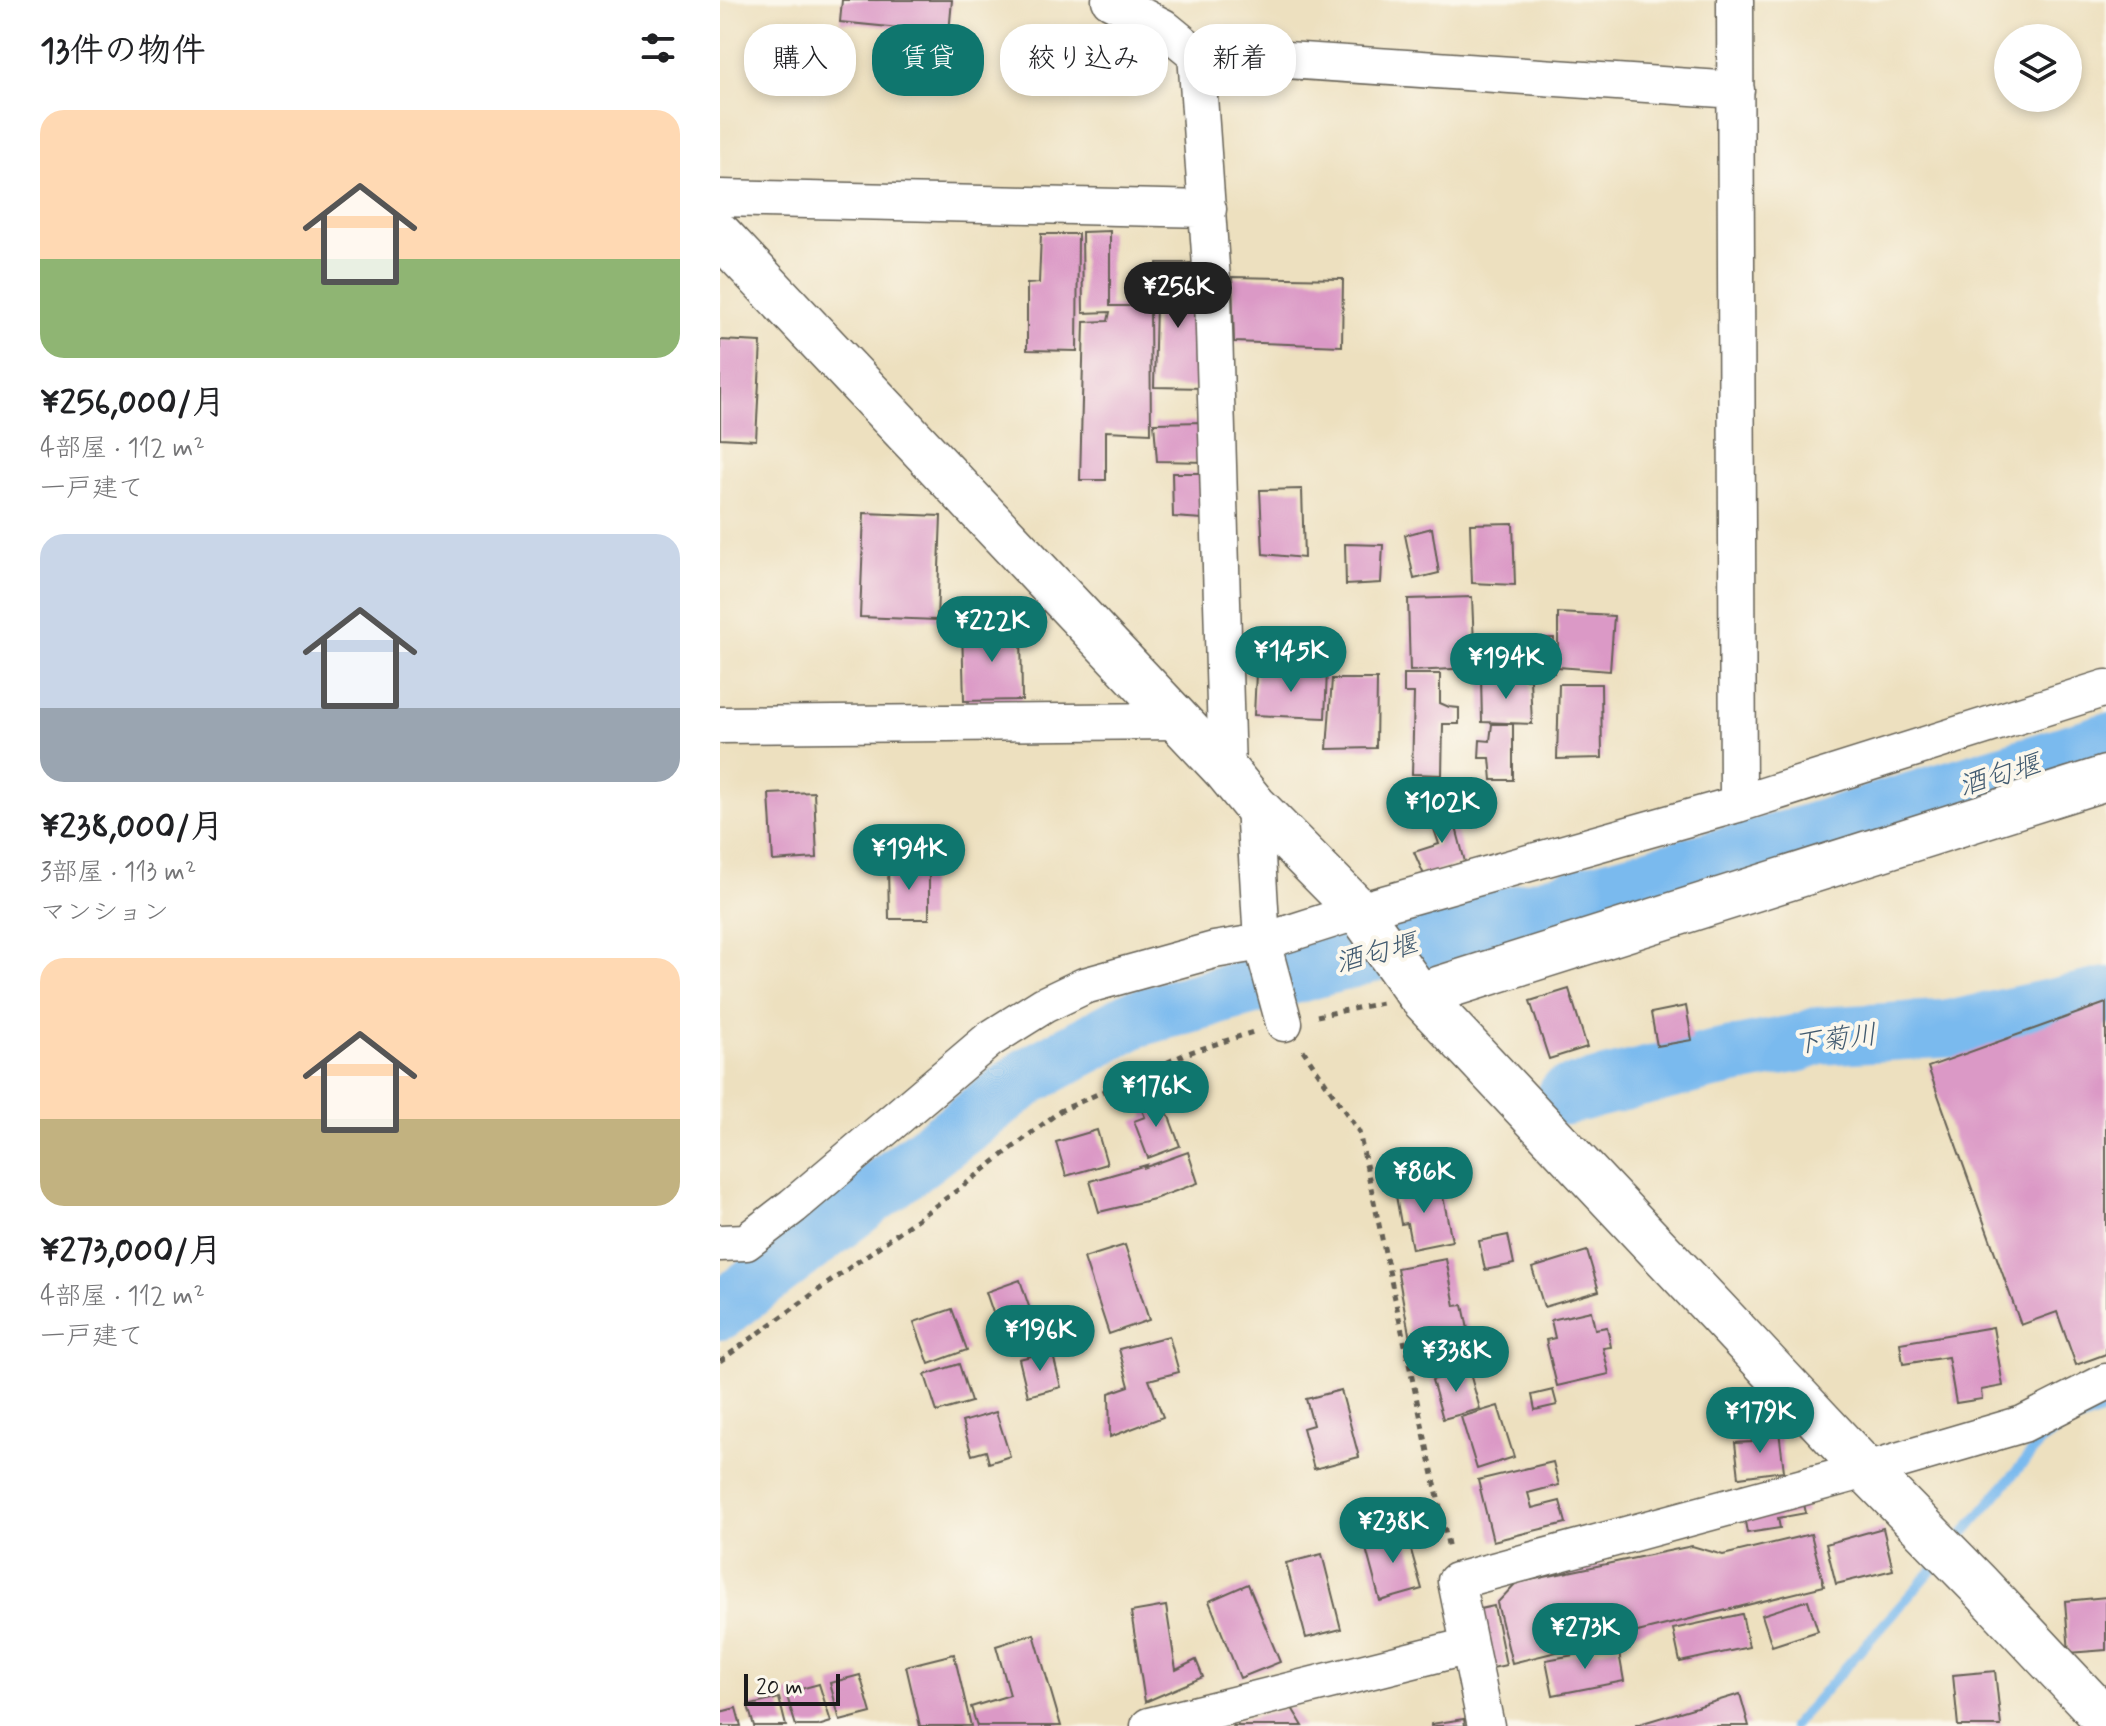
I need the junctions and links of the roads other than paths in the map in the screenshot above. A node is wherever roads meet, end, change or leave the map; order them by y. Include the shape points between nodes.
1 (1110, 0) edge
2 (1735, 0) edge
3 (1184, 44) edge
4 (1296, 61) edge
5 (1736, 90) junction
6 (1199, 96) edge
7 (720, 198) edge
8 (1208, 209) junction
9 (720, 235) edge
10 (2106, 688) edge
11 (1179, 721) junction
12 (720, 725) edge
13 (1227, 772) junction
14 (2106, 778) edge
15 (1738, 804) junction
16 (1254, 805) junction
17 (1360, 912) junction
18 (1262, 942) junction
19 (1418, 994) junction
20 (1284, 1023) road end
21 (720, 1243) edge
22 (2106, 1382) edge
23 (1866, 1470) junction
24 (1469, 1646) junction
25 (2106, 1720) edge
26 (1149, 1726) edge
27 (1486, 1726) edge

1 - 3 street
2 - 5 street
4 - 5 street
5 - 15 street
6 - 8 street
7 - 8 street
8 - 13 street
9 - 11 street
10 - 15 street
11 - 12 street
11 - 13 street
13 - 16 street
14 - 19 street
15 - 17 street
16 - 17 street
16 - 18 street
17 - 18 street
17 - 19 street
18 - 20 street
18 - 21 street via 1084,986 1044,1005 990,1039 746,1242
19 - 23 street
22 - 23 street via 2023,1424
23 - 24 street via 1456,1581
23 - 25 street
24 - 26 street
24 - 27 street

